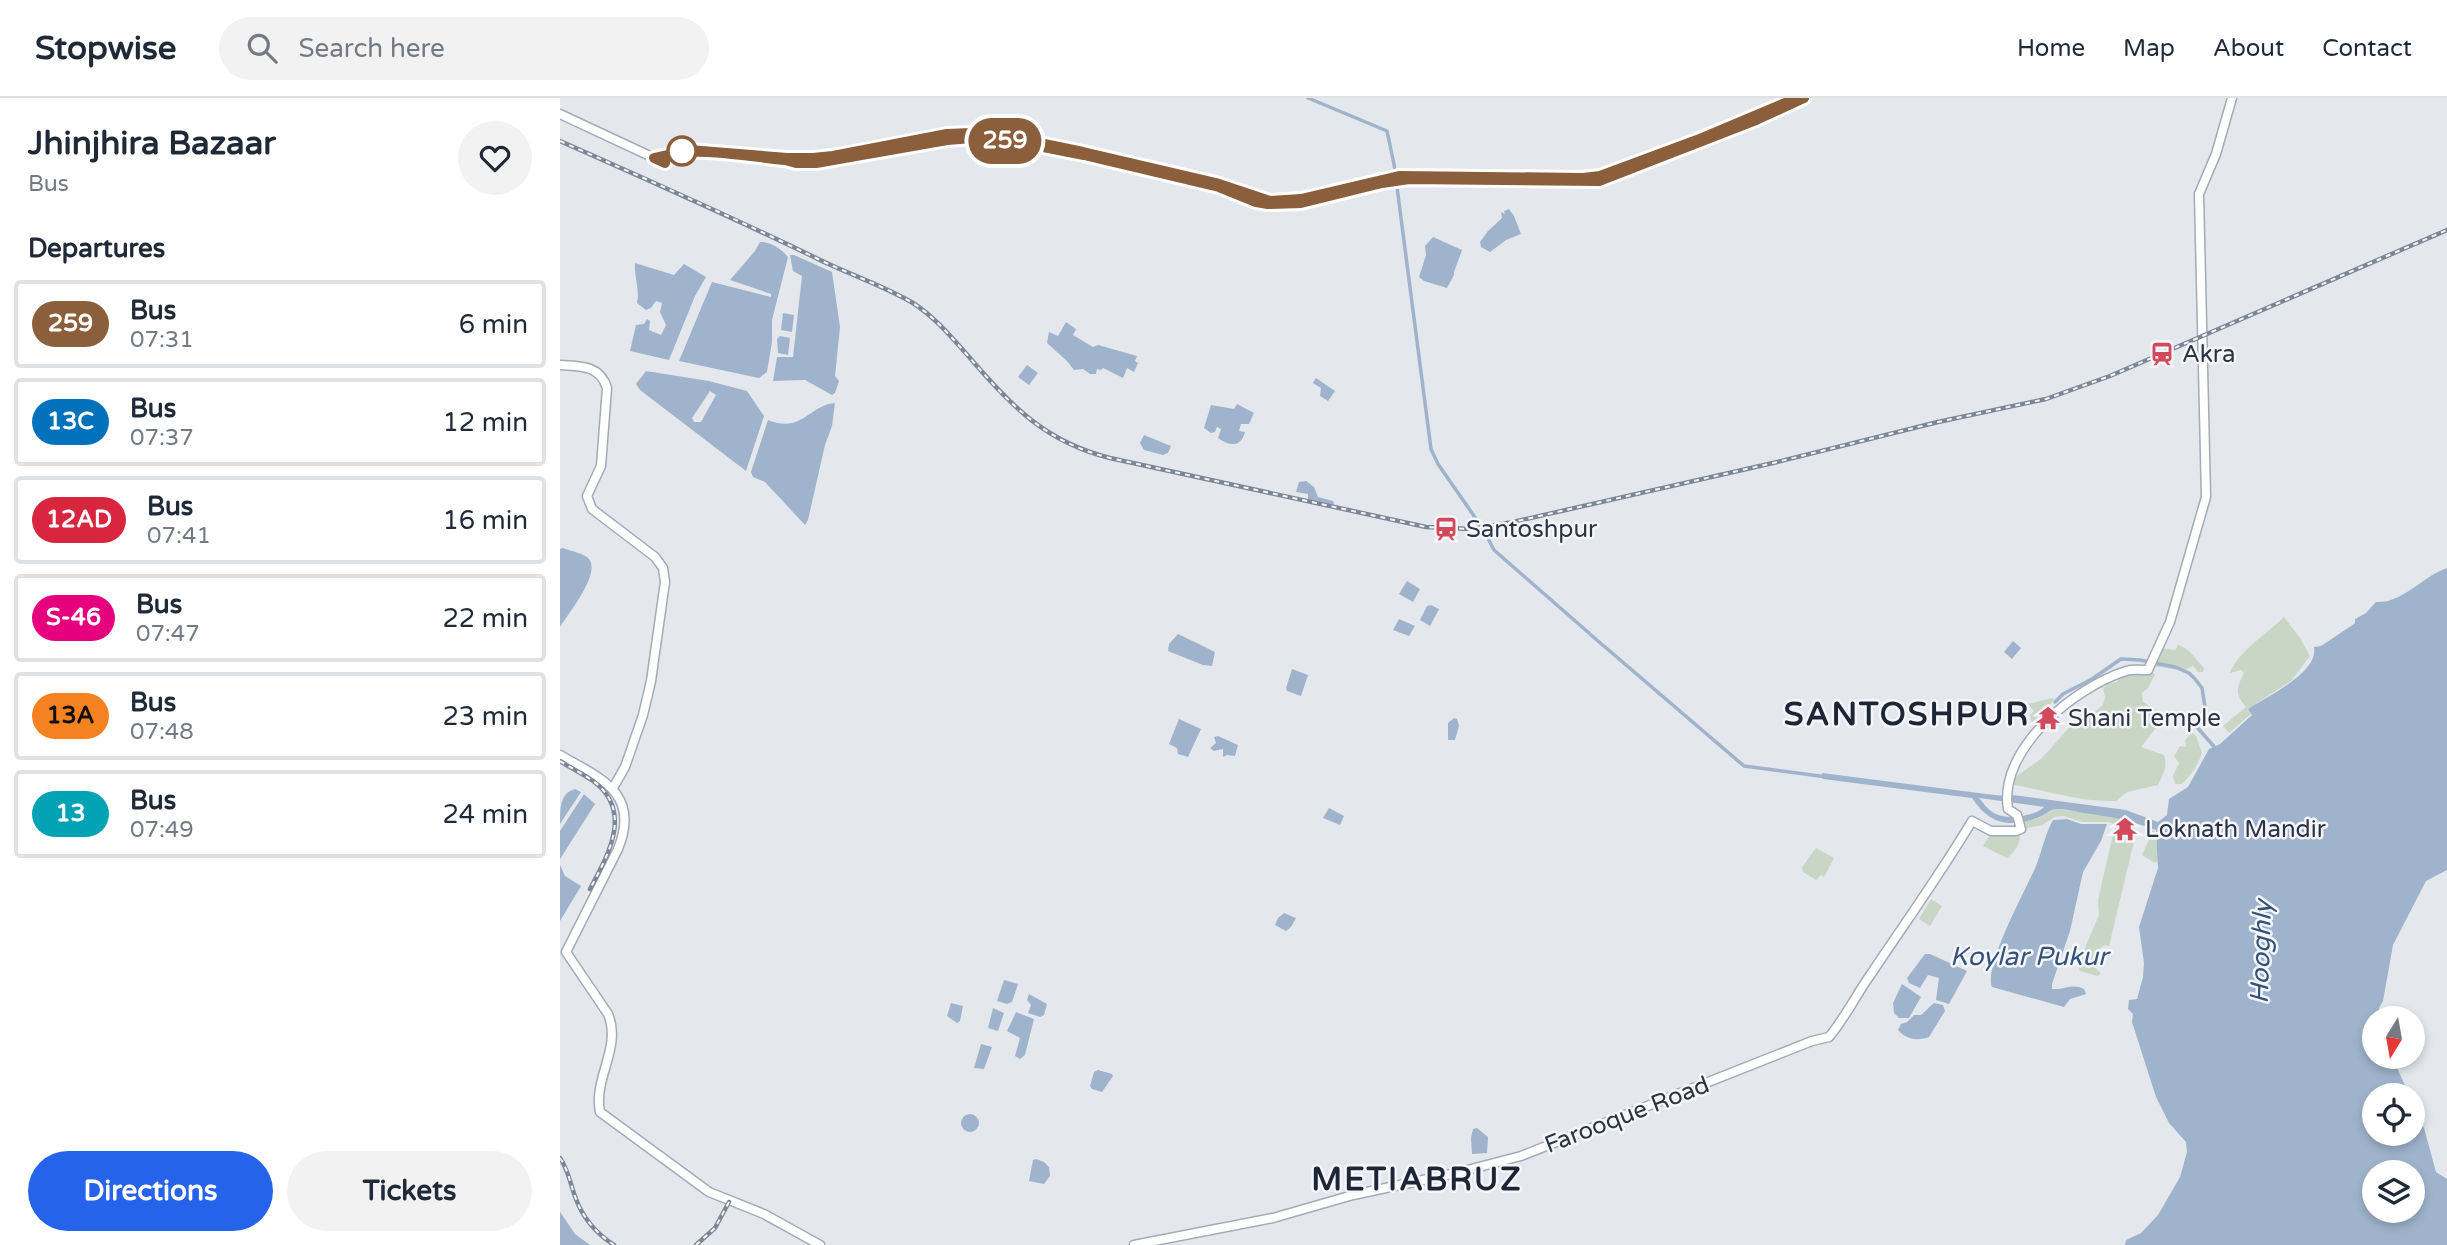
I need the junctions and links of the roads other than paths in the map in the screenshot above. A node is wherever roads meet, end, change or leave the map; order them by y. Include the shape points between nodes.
1 (1801, 98) edge
2 (2232, 98) edge
3 (560, 114) edge
4 (654, 158) junction
5 (795, 160) junction
6 (560, 367) edge
7 (560, 755) edge
8 (613, 789) junction
9 (820, 1245) edge
10 (1134, 1245) edge

1 - 5 main road via 1604,178 1400,178 1290,202 1262,202 1165,173 976,135
2 - 10 main road, Farooque Road via 2199,194 2206,497 2170,622 2148,670 2114,677 2064,705 2037,730 2010,782 2009,810 2020,823 2015,831 1992,831 1972,821 1829,1037 1521,1156 1273,1218
3 - 4 main road
4 - 5 main road via 689,150
4 - 5 main road via 665,163 669,155 690,152
6 - 8 main road via 593,369 607,388 601,466 587,493 588,503 657,559 665,574 645,710
7 - 8 main road
8 - 9 main road via 623,806 624,832 566,952 613,1028 598,1094 602,1115 709,1192 764,1214

